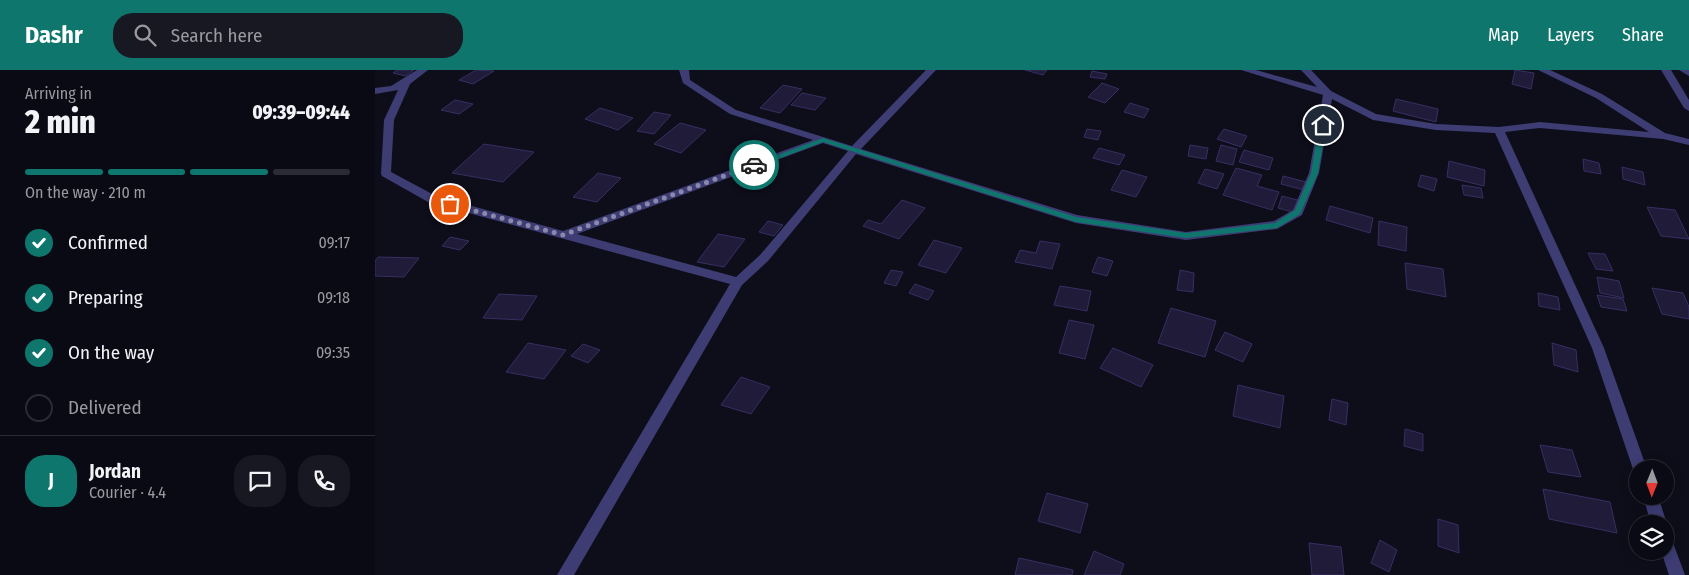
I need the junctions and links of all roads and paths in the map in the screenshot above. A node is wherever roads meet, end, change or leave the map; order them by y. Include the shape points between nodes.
1 (423, 70) edge
2 (684, 70) edge
3 (931, 70) edge
4 (1246, 70) edge
5 (1306, 70) edge
6 (1543, 70) edge
7 (1666, 70) edge
8 (1684, 70) edge
9 (1689, 73) edge
10 (405, 84) junction
11 (375, 91) edge
12 (1328, 94) junction
13 (1689, 108) edge
14 (1499, 130) junction
15 (1663, 136) junction
16 (823, 140) junction
17 (1689, 142) edge
18 (855, 150) junction
19 (563, 235) junction
20 (737, 282) junction
21 (1637, 460) edge
22 (1672, 560) edge
23 (565, 575) edge
24 (1677, 575) edge

1 - 10 street
2 - 16 street via 686,82 733,112
3 - 18 street
4 - 12 street
5 - 12 street
6 - 15 street via 1599,96
7 - 13 street
8 - 9 street
10 - 11 street
10 - 19 street via 389,120 386,174 432,199
12 - 14 street via 1373,117 1436,127
12 - 18 street via 1314,173 1298,212 1277,225 1186,236 1076,219
14 - 15 street via 1540,125
14 - 21 street via 1599,348
15 - 17 street
16 - 18 street
16 - 19 street
18 - 20 street via 764,258
19 - 20 street
20 - 23 street
22 - 24 street

